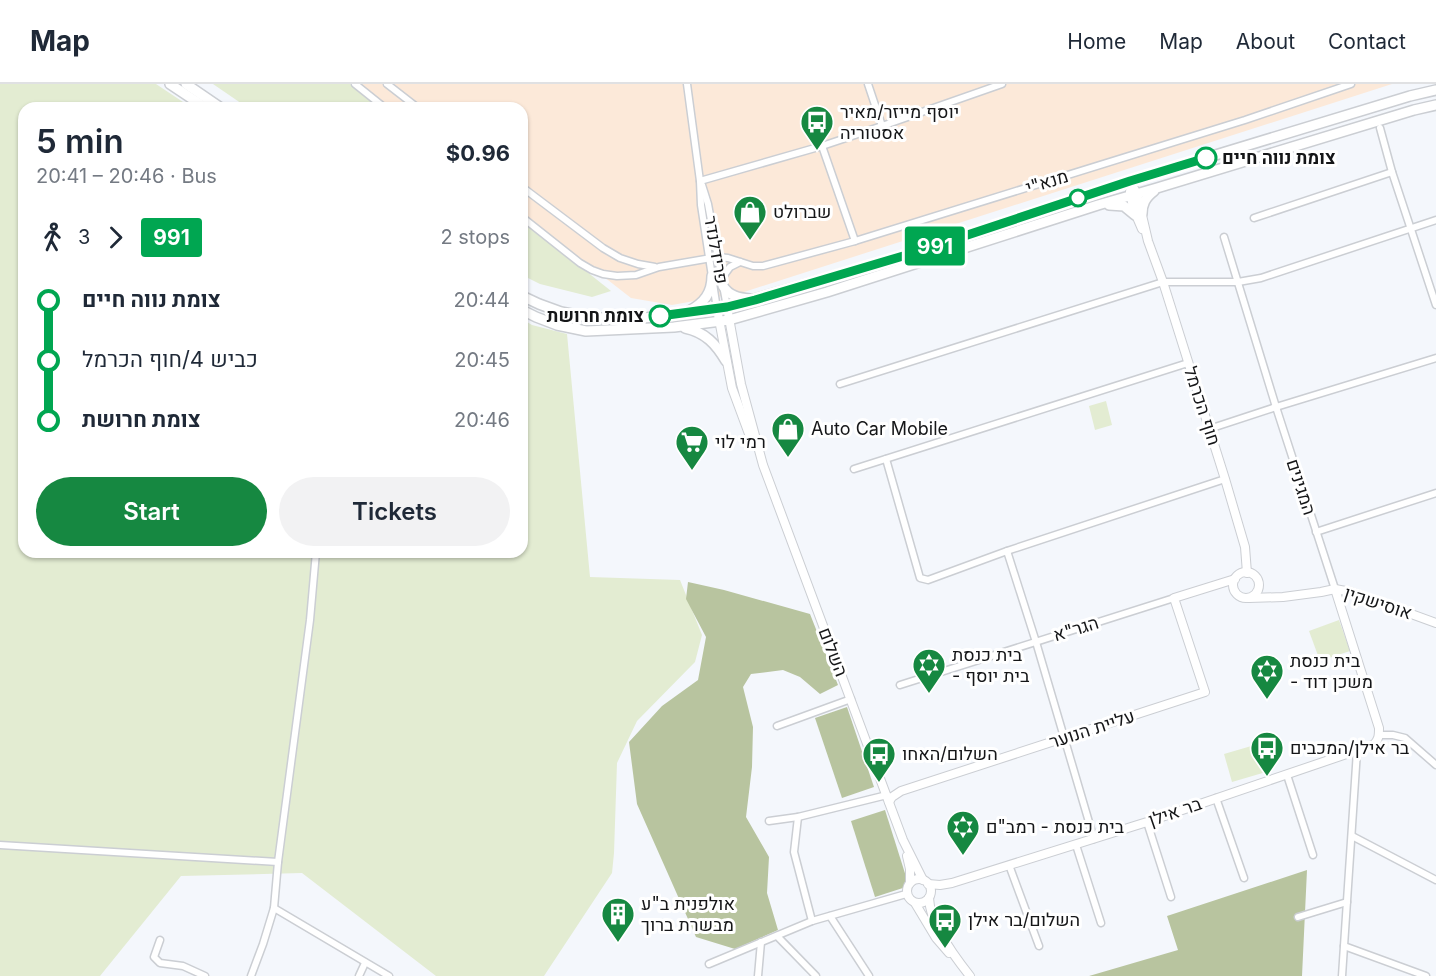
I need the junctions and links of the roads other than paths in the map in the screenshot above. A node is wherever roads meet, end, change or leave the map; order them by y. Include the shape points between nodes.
1 (170, 84) edge
2 (186, 84) edge
3 (355, 84) edge
4 (387, 84) edge
5 (687, 84) edge
6 (868, 84) edge
7 (1002, 84) edge
8 (1351, 84) edge
9 (1436, 90) edge
10 (197, 102) edge
11 (212, 102) edge
12 (378, 102) edge
13 (410, 102) edge
14 (1436, 105) edge
15 (882, 126) junction
16 (1380, 128) dead end
17 (822, 146) junction
18 (1392, 172) junction
19 (700, 181) junction
20 (1130, 181) junction
21 (1157, 188) junction
22 (528, 192) edge
23 (1134, 195) junction
24 (1098, 205) junction
25 (1138, 215) junction
26 (1254, 218) dead end
27 (1436, 220) edge
28 (528, 222) edge
29 (1410, 229) junction
30 (1224, 237) dead end
31 (855, 241) junction
32 (714, 257) junction
33 (740, 262) junction
34 (659, 267) junction
35 (719, 280) junction
36 (1163, 282) junction
37 (1238, 282) junction
38 (528, 299) edge
39 (755, 300) junction
40 (1436, 305) edge
41 (722, 308) junction
42 (528, 313) edge
43 (684, 314) junction
44 (724, 321) junction
45 (674, 327) junction
46 (1436, 358) edge
47 (726, 361) junction
48 (1188, 363) junction
49 (840, 384) dead end
50 (1276, 406) junction
51 (1209, 429) junction
52 (886, 459) junction
53 (763, 465) junction
54 (854, 469) dead end
55 (1225, 479) junction
56 (1436, 493) edge
57 (1316, 532) junction
58 (1007, 550) junction
59 (315, 558) edge
60 (1247, 573) junction
61 (1235, 579) junction
62 (1219, 584) junction
63 (1259, 586) junction
64 (1335, 589) junction
65 (1236, 593) junction
66 (1283, 597) junction
67 (1174, 598) junction
68 (1249, 598) junction
69 (1436, 623) edge
70 (1036, 642) junction
71 (900, 685) dead end
72 (850, 699) junction
73 (777, 726) dead end
74 (1379, 735) junction
75 (1065, 737) junction
76 (1357, 751) junction
77 (1436, 765) edge
78 (1287, 775) junction
79 (1216, 798) junction
80 (888, 799) junction
81 (798, 817) junction
82 (770, 821) dead end
83 (1147, 822) junction
84 (1352, 836) junction
85 (1094, 839) junction
86 (903, 840) junction
87 (0, 845) edge
88 (1076, 845) junction
89 (1313, 855) dead end
90 (278, 862) junction
91 (1009, 865) junction
92 (1244, 878) dead end
93 (1436, 880) edge
94 (926, 882) junction
95 (910, 883) junction
96 (906, 894) junction
97 (1171, 897) dead end
98 (929, 898) junction
99 (1347, 902) junction
100 (915, 903) junction
101 (274, 908) junction
102 (830, 916) junction
103 (1298, 917) dead end
104 (812, 921) junction
105 (1101, 923) dead end
106 (777, 936) junction
107 (160, 940) dead end
108 (761, 942) junction
109 (1039, 946) dead end
110 (1344, 946) junction
111 (365, 963) junction
112 (709, 964) dead end
113 (963, 967) junction
114 (205, 976) edge
115 (251, 976) edge
116 (358, 976) edge
117 (389, 976) edge
118 (758, 976) edge
119 (816, 976) edge
120 (869, 976) edge
121 (970, 976) edge
122 (1342, 976) edge
123 (1426, 976) edge

1 - 10 highway
2 - 11 highway
3 - 12 street
4 - 13 street
5 - 19 street, פרידלנדר
6 - 15 street
7 - 15 street
8 - 31 street, מנא"י
9 - 20 highway
14 - 21 highway
15 - 17 street
16 - 18 street
17 - 19 street
17 - 31 street
18 - 26 street
18 - 29 street
19 - 32 street, פרידלנדר via 708,204
20 - 23 street, חוף הכרמל
20 - 39 highway via 910,254
21 - 23 highway
21 - 25 highway via 1148,195
22 - 34 street via 620,258
23 - 24 highway
23 - 25 street, חוף הכרמל
24 - 25 highway via 1116,204
24 - 44 highway
25 - 36 street, חוף הכרמל
27 - 29 street
28 - 34 street via 580,263 603,274 636,275
29 - 37 street
29 - 40 street
30 - 37 street, המגינים
31 - 33 street, מנא"י via 774,264 753,266
32 - 33 street, מנא"י
32 - 34 street
32 - 35 street, פרידלנדר
33 - 35 street
35 - 39 highway via 736,297
35 - 41 street, פרידלנדר
35 - 41 street, פרידלנדר
35 - 43 highway via 703,301
36 - 37 street
36 - 48 street, חוף הכרמל
36 - 49 street
37 - 50 street, המגינים
38 - 43 highway via 561,312 592,318
39 - 41 highway
41 - 43 highway
41 - 44 street, פרידלנדר
42 - 45 highway via 557,325 586,330
44 - 45 highway
44 - 47 street, השלום
44 - 53 street, השלום
45 - 47 highway via 702,333
46 - 50 street
47 - 53 street, השלום via 750,440
48 - 51 street, חוף הכרמל
48 - 52 street
50 - 51 street
50 - 57 street, המגינים
51 - 55 street, חוף הכרמל
52 - 54 street
52 - 58 street via 920,578 928,580
53 - 72 street, השלום
55 - 58 street
55 - 60 street, חוף הכרמל via 1245,547
56 - 57 street
57 - 64 street, המגינים
58 - 70 street
59 - 90 street
60 - 61 street
60 - 63 street via 1257,578
61 - 62 street, הגר"א
61 - 65 street
62 - 65 street
62 - 67 street, הגר"א
63 - 66 street
63 - 68 street
64 - 66 street, אוסישקין
64 - 69 street, אוסישקין
64 - 74 street, המגינים
65 - 68 street
66 - 68 street, אוסישקין
67 - 70 street, הגר"א
67 - 75 street, עליית הנוער via 1205,692
70 - 71 street, הגר"א
70 - 75 street
72 - 73 street
72 - 80 street, השלום
74 - 76 street, בר אילן via 1373,745
74 - 77 street via 1405,738
75 - 80 street, עליית הנוער via 901,791
75 - 85 street
76 - 78 street, בר אילן
76 - 84 street
78 - 79 street, בר אילן
78 - 89 street
79 - 83 street, בר אילן
79 - 92 street
80 - 81 street
80 - 86 street, השלום
81 - 82 street
81 - 104 street via 794,852
83 - 85 street, בר אילן
83 - 97 street
84 - 93 street
84 - 99 street
85 - 88 street, בר אילן
86 - 94 street, השלום
86 - 95 street, השלום
87 - 90 street
88 - 91 street, בר אילן
88 - 105 street
90 - 101 street
91 - 94 street, בר אילן via 952,883
91 - 109 street
94 - 95 street via 917,879
94 - 98 street via 931,892
95 - 96 street
96 - 100 street
96 - 102 street
98 - 100 street
98 - 113 street via 935,921
99 - 103 street
99 - 110 street
100 - 113 street via 936,938
101 - 111 street
101 - 115 street
102 - 104 street
102 - 120 street
104 - 106 street
106 - 108 street
106 - 119 street
107 - 114 street via 154,957 160,963 183,966
108 - 112 street
108 - 118 street
110 - 122 street
110 - 123 street
111 - 116 street
111 - 117 street
113 - 121 street

